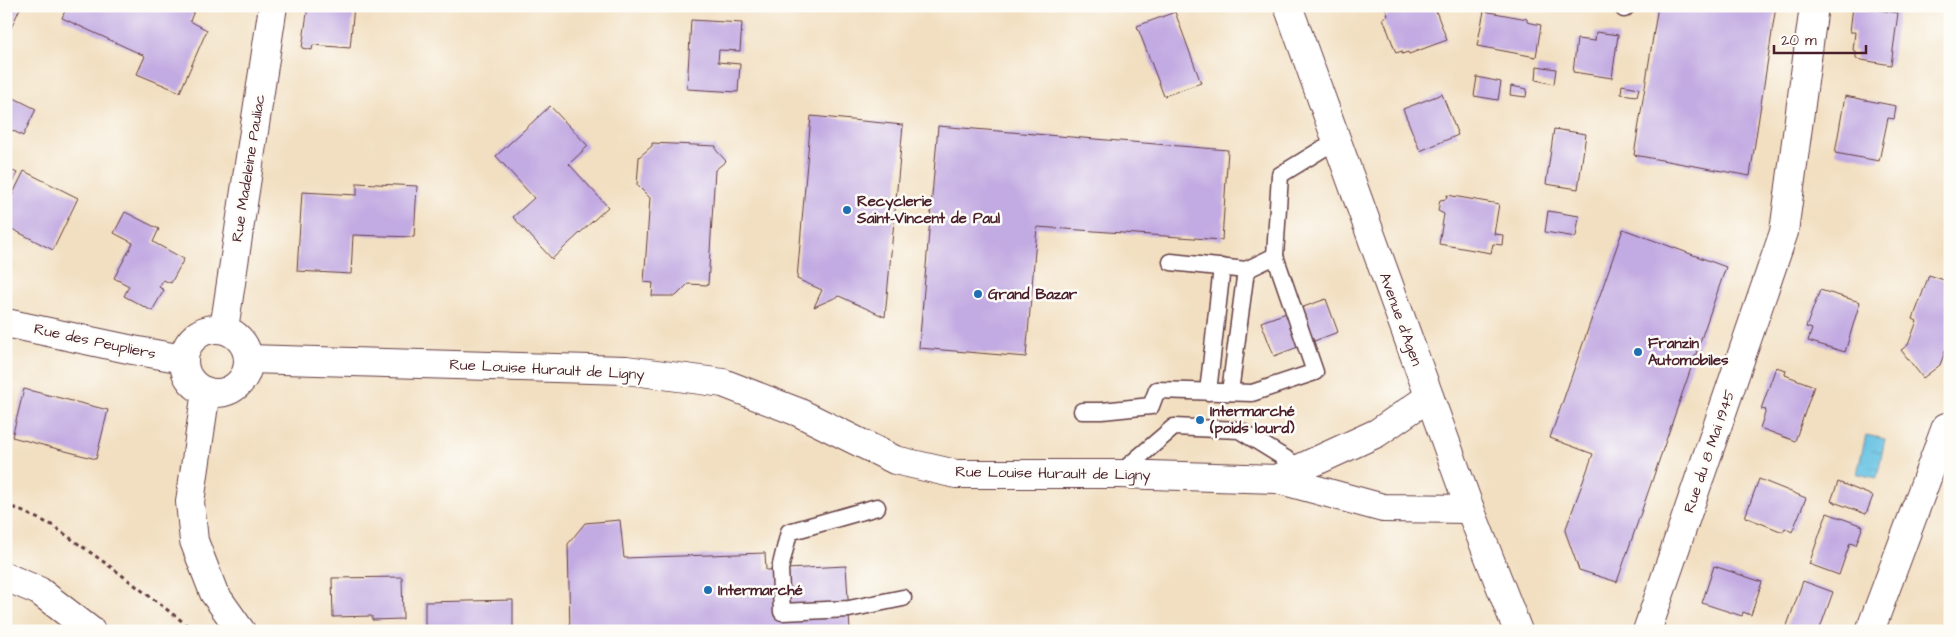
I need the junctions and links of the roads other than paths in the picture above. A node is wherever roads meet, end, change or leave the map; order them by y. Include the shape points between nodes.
1 (273, 6) edge
2 (1288, 6) edge
3 (1814, 6) edge
4 (1337, 140) junction
5 (1275, 256) junction
6 (1170, 262) dead end
7 (1222, 267) junction
8 (1246, 270) junction
9 (6, 323) edge
10 (224, 329) junction
11 (183, 359) junction
12 (248, 359) junction
13 (206, 392) junction
14 (1208, 392) junction
15 (1230, 392) junction
16 (1429, 397) junction
17 (1082, 411) dead end
18 (1950, 426) edge
19 (1289, 473) junction
20 (1119, 474) junction
21 (876, 507) dead end
22 (1470, 510) junction
23 (6, 577) edge
24 (903, 598) dead end
25 (91, 631) edge
26 (240, 631) edge
27 (1518, 631) edge
28 (1647, 631) edge
29 (1870, 631) edge

1 - 10 street, Rue Madeleine Pauliac
2 - 4 street, Avenue d'Agen
3 - 28 street, Rue du 8 Mai 1945 via 1784,232
4 - 5 lane via 1280,175
4 - 16 street, Avenue d'Agen
5 - 8 lane
5 - 15 lane via 1316,372 1252,394
6 - 7 lane
7 - 8 lane
7 - 14 lane
8 - 15 lane
9 - 11 street, Rue des Peupliers
10 - 11 street via 214,328 197,334 185,349
10 - 12 street via 241,340
11 - 13 street via 189,379
12 - 13 street via 243,379 236,386 226,392
12 - 20 street, Rue Louise Hurault de Ligny via 635,372 723,383 798,412 895,460 956,474
13 - 26 street via 190,502 194,541 214,593
14 - 15 lane
14 - 17 lane via 1157,390 1151,406
16 - 19 street, Rue Louise Hurault de Ligny via 1377,433
16 - 22 street, Avenue d'Agen
18 - 29 street via 1946,427
19 - 20 street, Rue Louise Hurault de Ligny
19 - 20 lane via 1239,430 1174,427
19 - 22 street, Rue Louise Hurault de Ligny via 1383,508
21 - 24 lane via 789,532 780,569 782,612 849,609
22 - 27 street, Avenue d'Agen
23 - 25 street via 40,591

